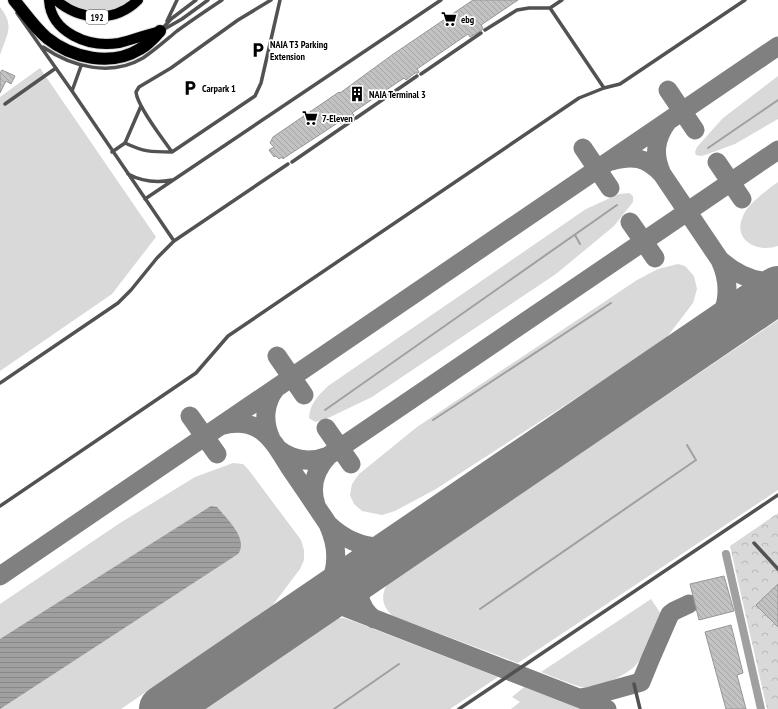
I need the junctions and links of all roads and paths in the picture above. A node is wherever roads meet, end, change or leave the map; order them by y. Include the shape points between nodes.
1 (48, 0) edge
2 (56, 0) edge
3 (138, 0) edge
4 (177, 0) edge
5 (196, 0) edge
6 (208, 0) edge
7 (222, 0) edge
8 (271, 0) edge
9 (280, 0) edge
10 (441, 0) edge
11 (562, 0) edge
12 (745, 0) edge
13 (15, 6) edge
14 (550, 8) junction
15 (163, 27) junction
16 (40, 45) junction
17 (82, 66) junction
18 (56, 68) junction
19 (604, 88) junction
20 (72, 91) junction
21 (5, 104) dead end
22 (141, 106) junction
23 (125, 142) junction
24 (112, 152) junction
25 (172, 152) junction
26 (127, 173) junction
27 (175, 180) junction
28 (145, 199) junction
29 (174, 241) junction
30 (0, 383) edge
31 (778, 495) edge
32 (0, 506) edge
33 (754, 544) dead end
34 (778, 569) edge
35 (634, 684) dead end
36 (459, 709) edge
37 (640, 709) edge

1 - 15 main road via 56,22 69,33 84,40 102,44 118,43
2 - 3 main road, 192 via 73,12 100,17 119,13
4 - 15 lane
5 - 15 lane
6 - 15 lane via 182,19
7 - 17 lane via 134,62 105,68
8 - 22 lane via 139,88 136,96
9 - 25 lane via 259,89 255,96
10 - 27 lane
11 - 14 lane
12 - 19 lane via 635,75 620,84
13 - 15 highway via 43,34 60,46 83,56 97,58 117,57 141,49
13 - 16 lane
14 - 19 lane
14 - 29 lane via 517,10
16 - 17 lane via 63,60
16 - 18 lane
17 - 20 lane
18 - 20 lane
18 - 21 lane
19 - 32 lane via 578,98 228,336 196,373
20 - 24 lane
22 - 23 lane
22 - 25 lane
23 - 24 lane
23 - 25 lane via 140,150
24 - 26 lane
26 - 27 lane via 140,180
26 - 28 lane
27 - 28 lane
28 - 29 lane
29 - 30 lane via 118,303
31 - 36 lane
33 - 34 lane
35 - 37 lane

